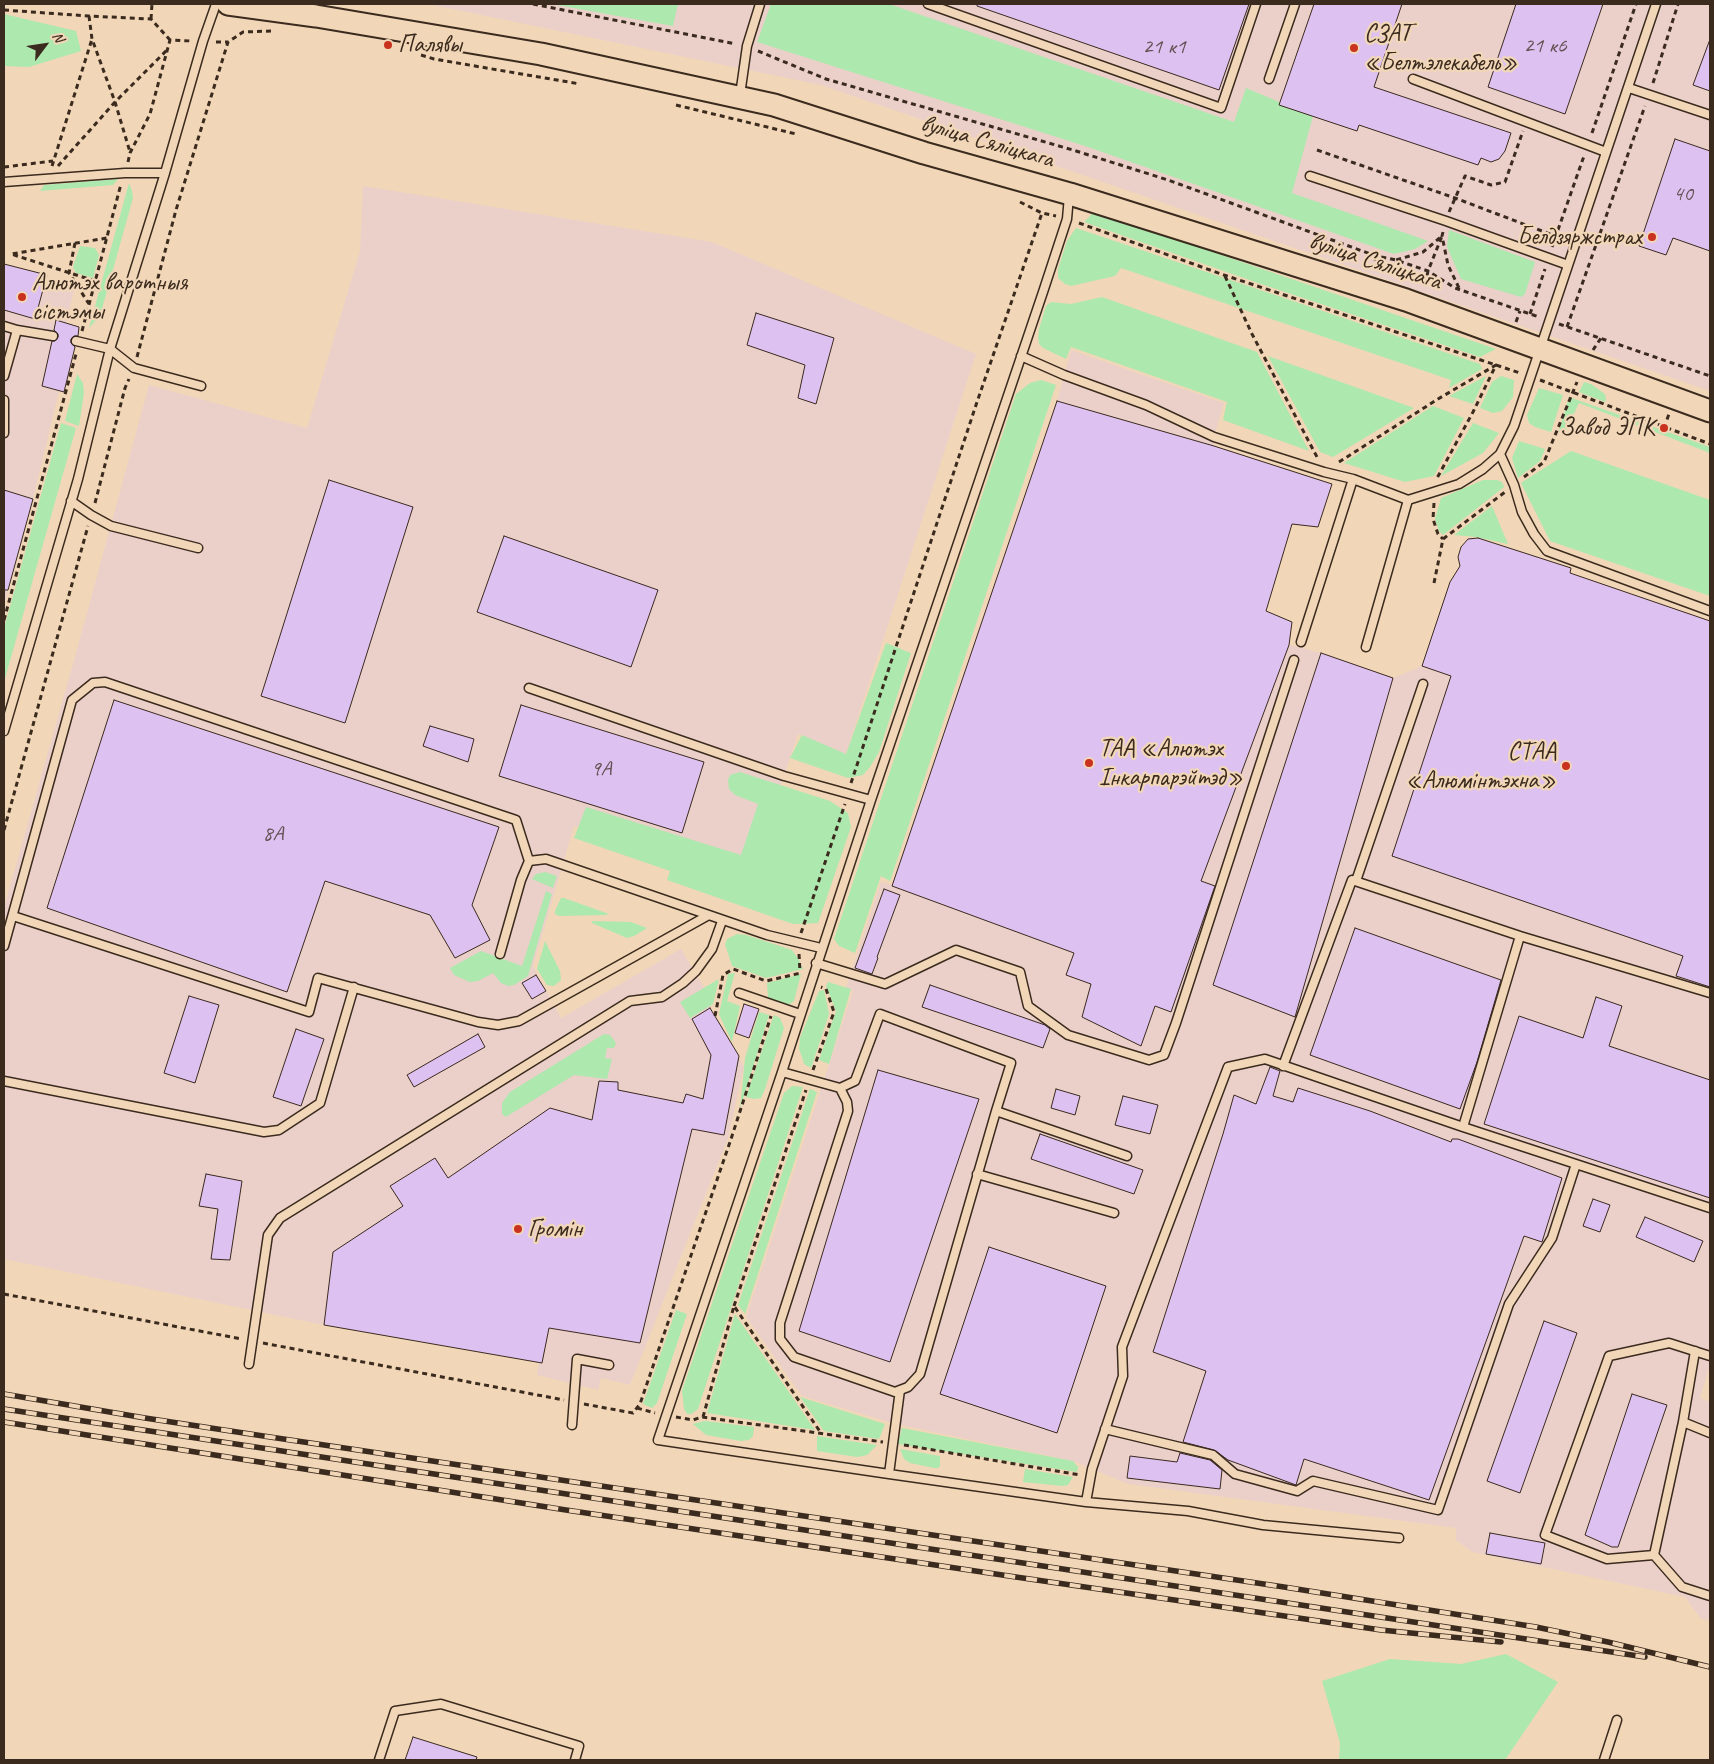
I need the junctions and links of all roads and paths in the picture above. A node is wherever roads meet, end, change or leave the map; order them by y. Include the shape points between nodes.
1 (152, 4) edge
2 (216, 4) edge
3 (228, 4) edge
4 (533, 4) edge
5 (760, 4) edge
6 (928, 4) edge
7 (1256, 4) edge
8 (1295, 4) edge
9 (1636, 4) edge
10 (1656, 4) edge
11 (1678, 4) edge
12 (4, 10) edge
13 (89, 16) junction
14 (151, 19) junction
15 (276, 30) dead end
16 (92, 39) junction
17 (170, 40) junction
18 (203, 41) junction
19 (228, 42) junction
20 (747, 46) junction
21 (167, 49) junction
22 (416, 53) dead end
23 (1269, 79) dead end
24 (1413, 79) dead end
25 (584, 85) dead end
26 (1629, 88) junction
27 (1649, 95) junction
28 (740, 97) junction
29 (115, 102) junction
30 (669, 104) dead end
31 (1710, 114) edge
32 (1526, 122) junction
33 (803, 136) dead end
34 (1588, 145) junction
35 (1317, 150) dead end
36 (1606, 152) junction
37 (130, 153) junction
38 (53, 161) junction
39 (4, 167) edge
40 (125, 172) junction
41 (165, 173) junction
42 (1310, 176) dead end
43 (48, 178) junction
44 (4, 182) edge
45 (1070, 194) junction
46 (1455, 198) junction
47 (1018, 200) dead end
48 (1042, 212) junction
49 (1067, 218) junction
50 (1446, 221) junction
51 (1442, 236) junction
52 (1555, 236) junction
53 (107, 238) junction
54 (75, 243) junction
55 (1549, 258) junction
56 (1396, 260) junction
57 (1568, 265) junction
58 (1428, 271) junction
59 (70, 272) junction
60 (1224, 275) junction
61 (1401, 277) dead end
62 (95, 281) junction
63 (1425, 285) dead end
64 (1460, 290) junction
65 (89, 304) junction
66 (1530, 314) junction
67 (1549, 321) junction
68 (4, 326) edge
69 (1567, 327) junction
70 (17, 330) junction
71 (53, 336) dead end
72 (78, 341) junction
73 (110, 349) junction
74 (1539, 349) junction
75 (1021, 356) junction
76 (1496, 365) junction
77 (134, 368) junction
78 (4, 376) edge
79 (1710, 376) edge
80 (1530, 377) junction
81 (201, 386) dead end
82 (4, 400) edge
83 (1710, 411) edge
84 (4, 434) edge
85 (1710, 444) edge
86 (1500, 454) junction
87 (1324, 472) junction
88 (1353, 479) junction
89 (1436, 491) junction
90 (1408, 500) junction
91 (71, 501) junction
92 (91, 515) junction
93 (1443, 539) dead end
94 (198, 548) dead end
95 (1710, 611) edge
96 (4, 620) edge
97 (1301, 642) dead end
98 (1366, 646) dead end
99 (1294, 660) dead end
100 (1423, 684) dead end
101 (529, 688) dead end
102 (4, 731) edge
103 (848, 794) junction
104 (871, 800) junction
105 (4, 830) edge
106 (529, 861) junction
107 (1356, 881) junction
108 (13, 916) junction
109 (707, 916) junction
110 (722, 920) junction
111 (1520, 936) junction
112 (798, 943) junction
113 (4, 946) edge
114 (821, 948) junction
115 (500, 954) dead end
116 (816, 963) junction
117 (800, 972) junction
118 (810, 982) junction
119 (354, 987) junction
120 (739, 993) dead end
121 (1710, 993) edge
122 (775, 1005) junction
123 (800, 1014) junction
124 (715, 1016) dead end
125 (1284, 1066) junction
126 (782, 1072) junction
127 (810, 1080) junction
128 (4, 1081) edge
129 (840, 1088) junction
130 (996, 1111) junction
131 (1463, 1127) junction
132 (1127, 1156) dead end
133 (1576, 1164) junction
134 (977, 1174) junction
135 (1710, 1208) edge
136 (1114, 1213) dead end
137 (4, 1294) edge
138 (734, 1306) junction
139 (253, 1341) junction
140 (1695, 1351) junction
141 (1710, 1356) edge
142 (249, 1364) dead end
143 (608, 1365) dead end
144 (900, 1390) junction
145 (574, 1402) junction
146 (637, 1408) junction
147 (667, 1416) junction
148 (702, 1417) junction
149 (1683, 1422) junction
150 (572, 1425) dead end
151 (1105, 1430) junction
152 (1710, 1433) edge
153 (821, 1434) junction
154 (892, 1443) junction
155 (889, 1474) junction
156 (1091, 1476) junction
157 (1086, 1502) junction
158 (1399, 1538) dead end
159 (1654, 1555) junction
160 (1710, 1596) edge
161 (1617, 1720) dead end
162 (379, 1760) edge
163 (574, 1760) edge
164 (1604, 1760) edge

1 - 14 path
2 - 18 lane
3 - 28 main road, вуліца Сяліцкага via 541,54
4 - 20 path
5 - 20 lane
6 - 7 lane via 1221,108
8 - 23 lane
9 - 34 path
10 - 26 lane
11 - 27 path
12 - 13 path
13 - 14 path
13 - 16 path
14 - 17 path
15 - 19 path via 243,32
16 - 29 path
16 - 38 path
17 - 18 path
17 - 21 path
18 - 19 path
18 - 41 lane
19 - 77 path via 176,210
20 - 28 lane
20 - 56 path via 826,79 1168,180
21 - 29 path
21 - 37 path via 150,114
22 - 25 path
24 - 32 lane
26 - 27 lane
26 - 36 lane
27 - 31 lane
27 - 69 path
28 - 45 main road, вуліца Сяліцкага
29 - 37 path
29 - 43 path
30 - 33 path
32 - 34 lane
32 - 46 path via 1505,182 1491,185 1465,176
34 - 36 lane
34 - 52 path
35 - 46 path
36 - 57 lane
37 - 40 path
38 - 39 path
38 - 43 path
40 - 41 lane
40 - 43 lane
40 - 53 path
41 - 73 lane
42 - 50 lane
43 - 44 lane
45 - 49 lane
45 - 74 main road, вуліца Сяліцкага via 1406,300
46 - 50 path
46 - 52 path
47 - 48 path
48 - 49 path
48 - 103 path
49 - 60 path
49 - 75 lane
50 - 51 path
50 - 55 lane
51 - 56 path via 1423,252
51 - 58 path
51 - 64 path via 1448,265
52 - 55 path
53 - 54 path
53 - 62 path
54 - 59 path
54 - 59 path via 11,254
55 - 57 lane
55 - 66 path
56 - 58 path
56 - 61 path
57 - 67 lane
58 - 63 path
58 - 64 path
59 - 62 path
59 - 65 path
60 - 76 path
60 - 87 path
62 - 65 path
64 - 66 path
65 - 72 path
66 - 67 path
67 - 69 path
67 - 74 lane
68 - 70 lane
69 - 79 path
70 - 71 lane
70 - 78 lane
72 - 73 lane
72 - 96 path
73 - 77 lane
73 - 91 lane
74 - 80 lane
74 - 83 main road, вуліца Сяліцкага
75 - 87 lane via 1146,405 1214,437
75 - 104 lane
76 - 80 path
76 - 87 path
76 - 89 path via 1437,477
77 - 81 lane
77 - 92 path via 125,388
80 - 85 path
80 - 86 lane via 1514,426
82 - 84 lane
86 - 89 lane via 1459,484
86 - 95 lane via 1522,512 1546,551
87 - 88 lane
88 - 90 lane
88 - 97 lane
89 - 90 lane
89 - 93 path via 1433,519
90 - 98 lane
91 - 92 lane
91 - 102 lane
92 - 94 lane via 111,526
92 - 105 path
99 - 116 lane via 1164,1055 1149,1060 1068,1035 1028,1006 1020,972 956,950 885,984
100 - 107 lane
101 - 103 lane via 784,776
103 - 104 lane
103 - 112 path
104 - 114 lane
106 - 108 lane via 516,820 105,682 93,683 72,700
106 - 109 lane via 546,859
106 - 115 lane
107 - 111 lane
107 - 125 lane via 1352,880
108 - 113 lane
108 - 119 lane via 309,1012 318,978
109 - 110 lane
109 - 119 lane via 519,1021 498,1025 478,1022
110 - 112 lane
110 - 139 lane via 712,949 683,983 662,997 630,1001 280,1218 268,1235
111 - 121 lane
111 - 131 lane
112 - 114 lane
112 - 117 path
114 - 116 lane
116 - 118 lane
117 - 118 path
117 - 124 path via 766,981 733,969 723,975
118 - 123 lane
118 - 127 path via 826,989 834,1012
119 - 128 lane via 320,1103 279,1130 264,1132
120 - 122 lane
122 - 123 lane
122 - 146 path
123 - 126 lane
125 - 131 lane
125 - 151 lane via 1265,1059 1228,1067 1122,1347 1123,1376
126 - 127 lane
126 - 147 lane
127 - 129 lane
127 - 138 path
129 - 130 lane via 855,1081 880,1014 1011,1062
129 - 144 lane via 848,1111 780,1323 780,1339 794,1357 895,1392
130 - 132 lane
130 - 134 lane
131 - 133 lane
133 - 135 lane
133 - 151 lane via 1552,1238 1509,1304 1438,1510 1313,1481 1297,1491 1235,1474 1213,1455
134 - 136 lane
134 - 144 lane via 920,1374 908,1387
137 - 139 path
138 - 148 path
138 - 153 path
139 - 142 lane
139 - 145 path
140 - 141 lane
140 - 149 lane
140 - 159 lane via 1669,1343 1609,1356 1545,1534 1607,1560
143 - 145 lane via 577,1358
144 - 154 lane
145 - 146 path via 633,1413
145 - 150 lane
146 - 147 path
147 - 148 path via 693,1420
147 - 155 lane via 658,1440
148 - 153 path
149 - 152 lane
149 - 159 lane
151 - 156 lane
153 - 154 path
154 - 155 lane
154 - 156 path
155 - 157 lane
156 - 157 lane
157 - 158 lane via 1188,1510 1263,1525
159 - 160 lane via 1682,1586
161 - 164 lane
162 - 163 lane via 395,1711 441,1704 579,1746

